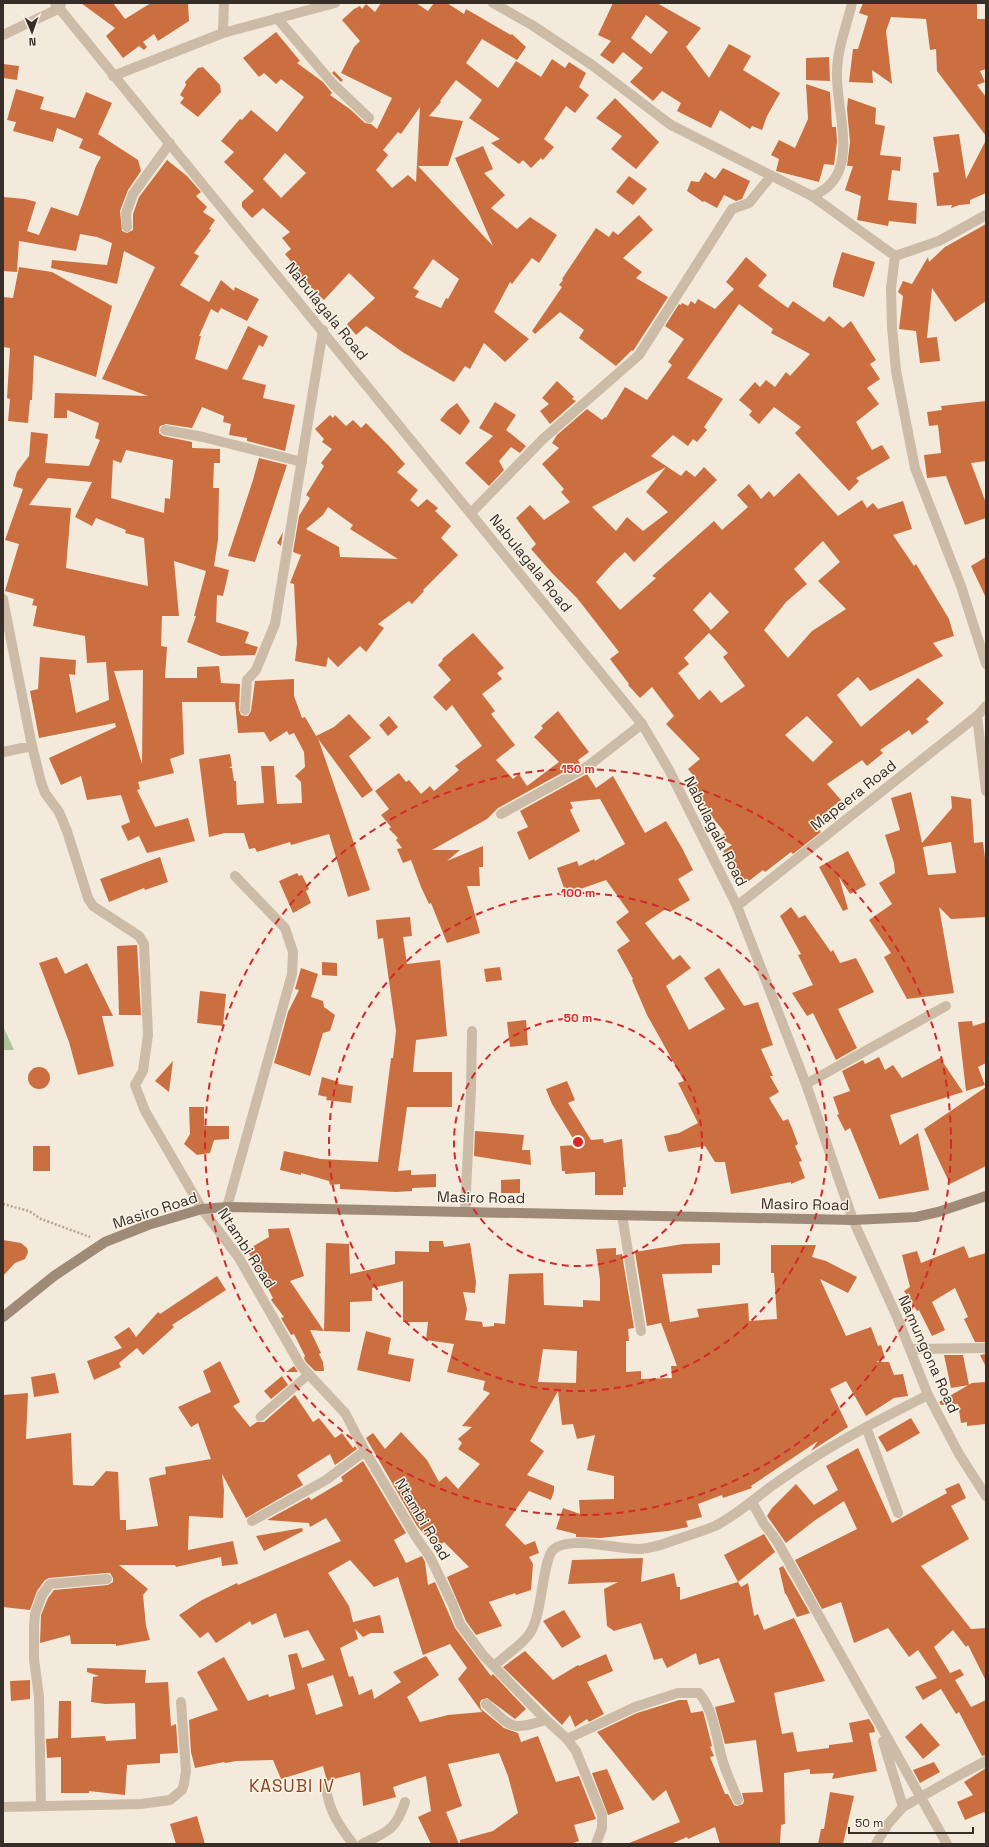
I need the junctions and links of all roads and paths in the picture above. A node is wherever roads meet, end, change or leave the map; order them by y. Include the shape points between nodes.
1 (224, 3) edge
2 (335, 3) edge
3 (493, 3) edge
4 (852, 3) edge
5 (59, 5) edge
6 (278, 18) junction
7 (223, 33) junction
8 (3, 35) edge
9 (114, 76) junction
10 (368, 118) dead end
11 (170, 143) junction
12 (771, 176) junction
13 (812, 196) junction
14 (986, 215) edge
15 (126, 227) dead end
16 (895, 256) junction
17 (323, 330) junction
18 (165, 430) dead end
19 (302, 462) junction
20 (471, 513) junction
21 (3, 600) edge
22 (986, 664) edge
23 (986, 706) edge
24 (245, 710) dead end
25 (978, 716) junction
26 (642, 724) junction
27 (32, 746) junction
28 (3, 752) edge
29 (986, 791) edge
30 (502, 814) dead end
31 (235, 876) dead end
32 (737, 906) junction
33 (946, 1006) dead end
34 (472, 1031) dead end
35 (806, 1084) junction
36 (986, 1196) edge
37 (3, 1204) edge
38 (227, 1207) junction
39 (202, 1209) junction
40 (465, 1212) junction
41 (622, 1215) junction
42 (853, 1220) junction
43 (105, 1242) junction
44 (3, 1317) edge
45 (641, 1331) dead end
46 (986, 1348) edge
47 (910, 1349) junction
48 (309, 1374) junction
49 (928, 1395) junction
50 (260, 1417) dead end
51 (866, 1427) junction
52 (365, 1451) junction
53 (986, 1496) edge
54 (752, 1502) junction
55 (898, 1513) dead end
56 (252, 1521) dead end
57 (107, 1579) dead end
58 (495, 1665) junction
59 (181, 1702) dead end
60 (486, 1704) dead end
61 (546, 1720) junction
62 (567, 1739) junction
63 (883, 1741) dead end
64 (986, 1761) edge
65 (326, 1787) dead end
66 (738, 1800) dead end
67 (405, 1802) dead end
68 (41, 1806) junction
69 (3, 1807) edge
70 (903, 1807) junction
71 (353, 1844) edge
72 (362, 1844) edge
73 (596, 1844) edge
74 (876, 1844) edge
75 (947, 1844) edge

1 - 7 street
2 - 6 street
3 - 12 street via 532,25 592,65 671,126
4 - 13 street via 837,70 843,141 842,161 832,184 825,191
5 - 8 street
5 - 9 street, Nabulagala Road
6 - 7 street
6 - 10 street via 334,85
7 - 9 street
9 - 11 street, Nabulagala Road
11 - 15 street via 133,194 126,213
11 - 17 street, Nabulagala Road
12 - 13 street
12 - 20 street via 749,203 732,209 639,355 543,439
13 - 16 street
14 - 16 street via 939,241
16 - 22 street via 891,288 896,371 915,468 960,586
17 - 19 street
17 - 20 street, Nabulagala Road
18 - 19 street
19 - 24 street via 275,624 256,670 247,680
20 - 26 street, Nabulagala Road
21 - 27 street
23 - 25 street, Mapeera Road
25 - 29 street
25 - 32 street, Mapeera Road
26 - 30 street via 588,766
26 - 32 street, Nabulagala Road via 668,768
27 - 28 street
27 - 39 street, Ntambi Road via 45,793 67,831 88,898 93,906 138,936 144,944 148,1035 143,1071 135,1084 145,1111
31 - 38 street, Ntambi Road via 285,928 293,952 292,974
32 - 35 street, Nabulagala Road
33 - 35 street
34 - 40 street via 472,1089
35 - 42 street, Nabulagala Road
36 - 42 main road, Masiro Road via 916,1217
37 - 43 path via 29,1211 41,1219
38 - 39 main road, Masiro Road
38 - 40 main road, Masiro Road
39 - 43 main road, Masiro Road via 148,1225
39 - 48 street, Ntambi Road via 239,1258 301,1366
40 - 41 main road, Masiro Road
41 - 42 main road, Masiro Road
41 - 45 street
42 - 47 street, Namungona Road
43 - 44 main road, Masiro Road via 54,1276
46 - 47 street
47 - 49 street, Namungona Road
48 - 50 lane
48 - 52 street, Ntambi Road via 345,1412
49 - 51 street
49 - 53 street, Namungona Road via 959,1454
51 - 54 street via 808,1461
51 - 55 street
52 - 56 street via 326,1480
52 - 58 street, Ntambi Road via 430,1557 460,1624
54 - 58 street via 715,1525 659,1546 639,1549 610,1545 558,1546 552,1551 548,1561 537,1619 530,1633
54 - 75 street via 777,1541
57 - 68 street via 50,1584 42,1595 35,1614 34,1659 39,1697
58 - 61 street, Ntambi Road
59 - 68 street via 186,1771 182,1790 170,1800 141,1804
60 - 61 street via 508,1724 517,1727
61 - 62 street, Ntambi Road
62 - 66 street via 635,1707 678,1693 699,1693 704,1698 713,1722 723,1762
62 - 73 street, Ntambi Road via 576,1750 602,1814 602,1828
63 - 70 street
64 - 70 street
65 - 71 street via 328,1803 336,1822
67 - 72 street via 400,1819 386,1832
68 - 69 street
70 - 74 street via 888,1824

